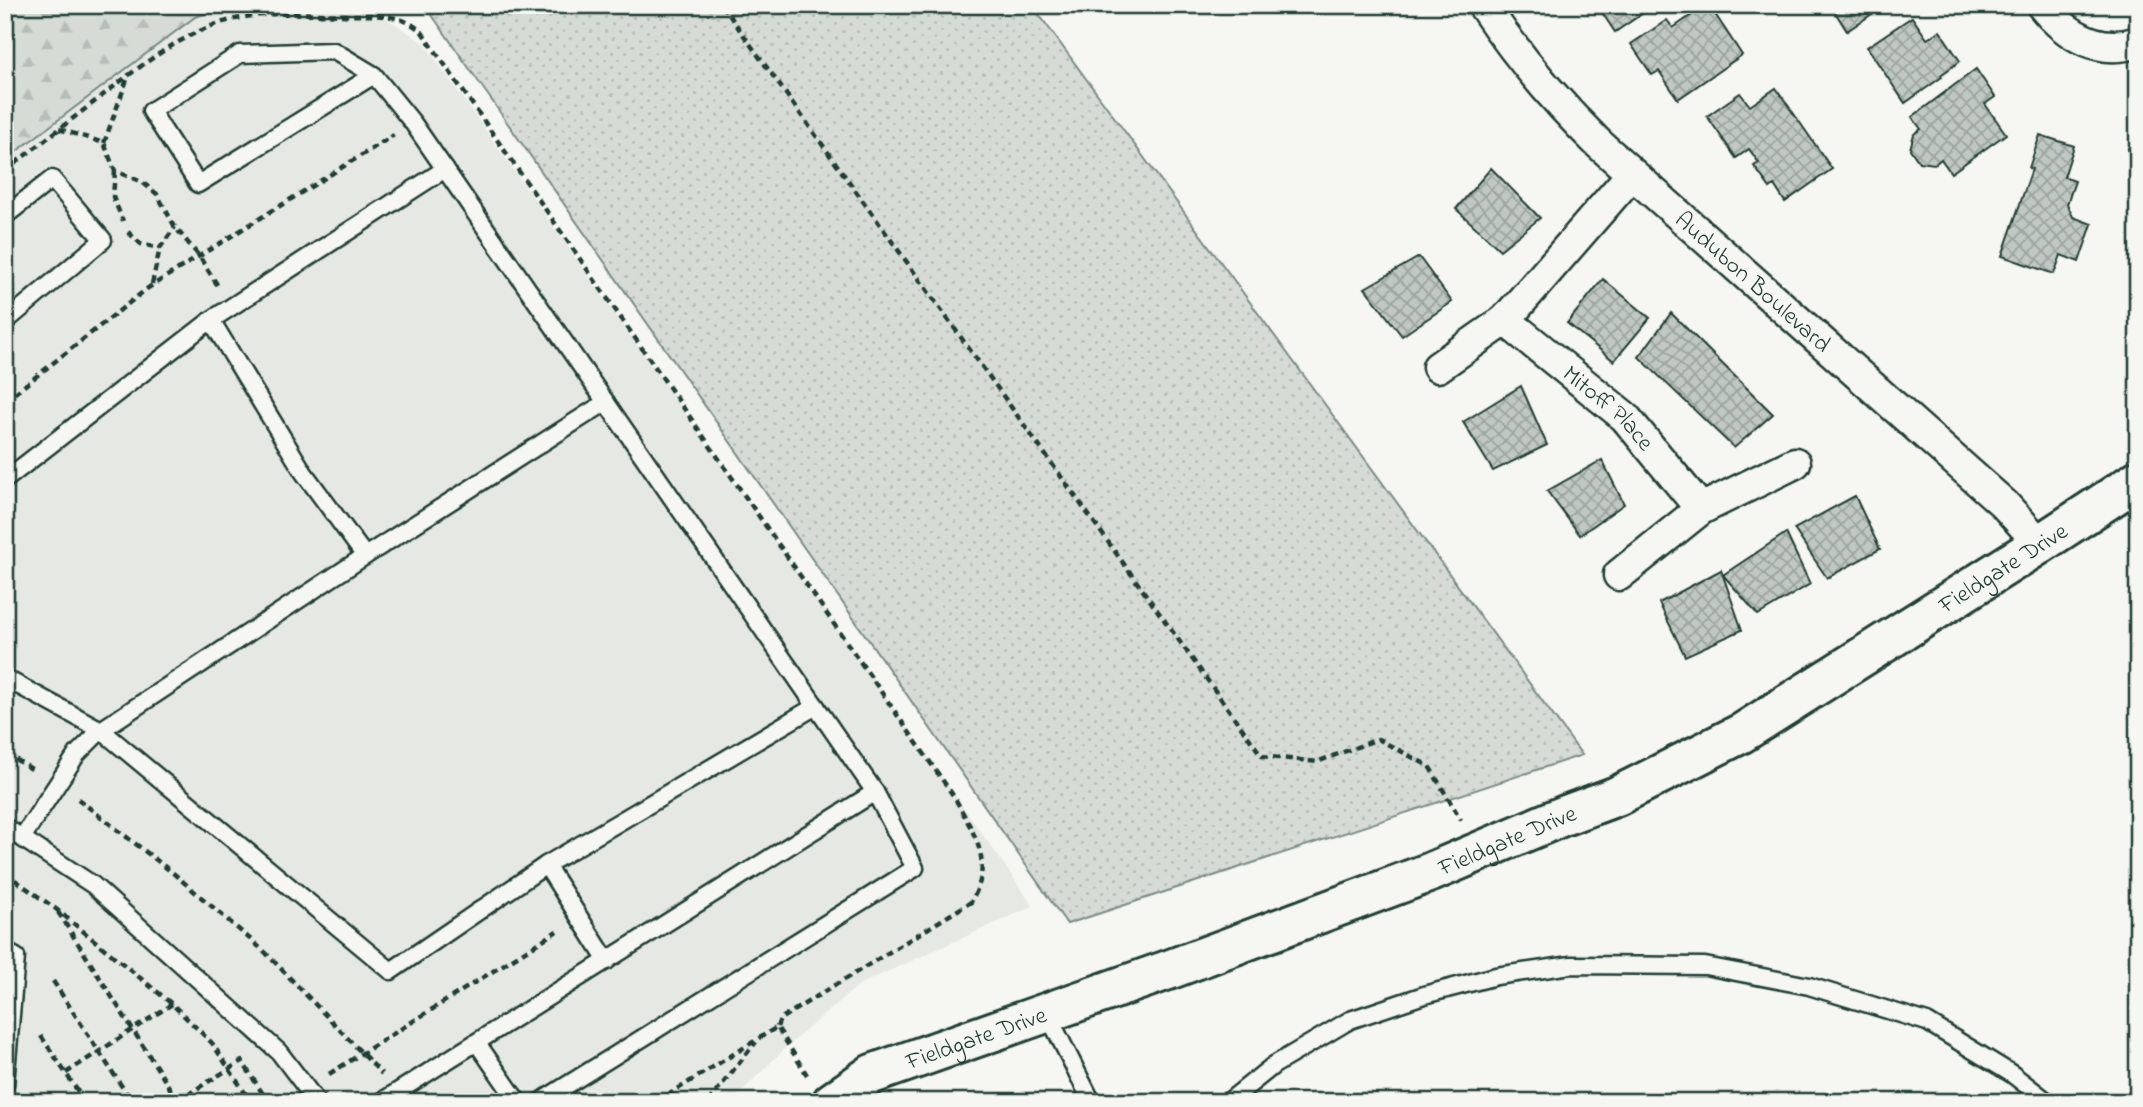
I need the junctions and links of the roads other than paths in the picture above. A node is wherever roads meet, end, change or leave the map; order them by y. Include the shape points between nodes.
1 (1483, 5) edge
2 (2042, 5) edge
3 (2138, 41) edge
4 (374, 75) junction
5 (445, 169) junction
6 (1632, 174) junction
7 (5, 216) edge
8 (211, 320) junction
9 (1505, 320) junction
10 (5, 323) edge
11 (1438, 368) dead end
12 (606, 402) junction
13 (1795, 463) dead end
14 (2138, 480) edge
15 (5, 481) edge
16 (1701, 509) junction
17 (2040, 544) junction
18 (365, 556) junction
19 (1619, 575) dead end
20 (5, 678) edge
21 (816, 706) junction
22 (101, 730) junction
23 (875, 792) junction
24 (5, 827) edge
25 (22, 838) junction
26 (546, 865) junction
27 (5, 951) edge
28 (607, 961) junction
29 (1047, 1013) junction
30 (477, 1043) junction
31 (5, 1084) edge
32 (821, 1091) edge
33 (317, 1102) edge
34 (381, 1102) edge
35 (518, 1102) edge
36 (540, 1102) edge
37 (1092, 1102) edge
38 (1228, 1102) edge
39 (2048, 1102) edge

1 - 6 street, Audubon Boulevard via 1557,103
2 - 3 street via 2064,28 2087,42 2106,46
4 - 4 lane via 334,51 240,54 151,111 198,184
4 - 5 lane
5 - 8 lane
5 - 12 lane
6 - 9 street
6 - 17 street, Audubon Boulevard via 2004,504
7 - 10 lane via 52,179 103,240
8 - 15 lane
8 - 18 lane via 304,473
9 - 11 street
9 - 16 street, Mitoff Place via 1625,417
12 - 18 lane
12 - 21 lane
13 - 16 street
14 - 17 street, Fieldgate Drive
16 - 19 street
17 - 29 street, Fieldgate Drive via 1742,733 1618,796 1431,872
18 - 22 lane
20 - 22 lane
21 - 23 lane
21 - 26 lane
22 - 25 lane via 77,754
22 - 26 lane via 391,971
23 - 28 lane
23 - 36 lane via 915,868
24 - 25 lane
25 - 33 lane via 93,885 279,1052
26 - 28 lane
27 - 31 lane via 16,957
28 - 30 lane
29 - 32 street, Fieldgate Drive
29 - 37 lane
30 - 34 lane
30 - 35 lane
38 - 39 lane via 1274,1065 1350,1020 1496,976 1571,965 1705,966 1809,986 1927,1022 2012,1074

